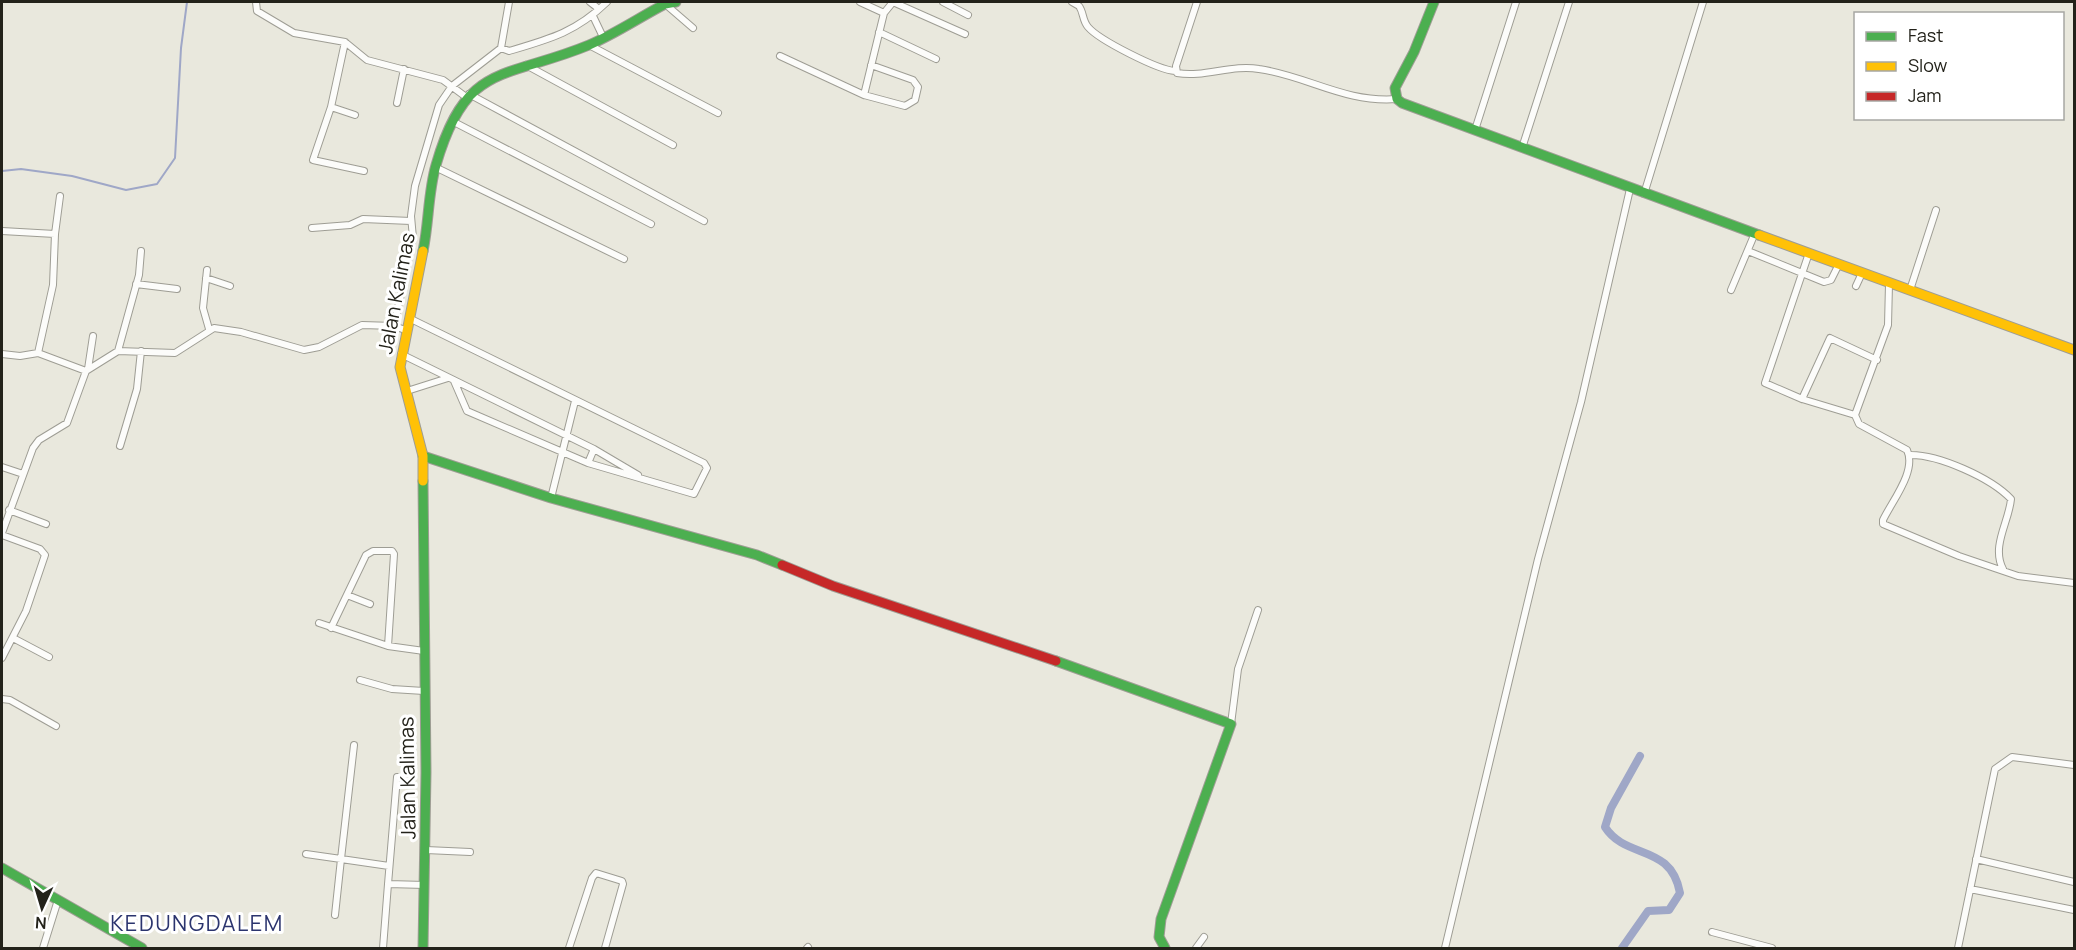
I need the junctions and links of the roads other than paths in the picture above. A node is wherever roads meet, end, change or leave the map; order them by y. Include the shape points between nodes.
1 (256, 2) edge
2 (509, 2) edge
3 (590, 2) edge
4 (606, 2) edge
5 (676, 2) edge
6 (861, 2) edge
7 (943, 2) edge
8 (1072, 2) edge
9 (1197, 2) edge
10 (1434, 2) edge
11 (1516, 2) edge
12 (1569, 2) edge
13 (1703, 2) edge
14 (664, 3) edge
15 (599, 9) junction
16 (884, 14) junction
17 (968, 15) dead end
18 (593, 16) junction
19 (693, 28) dead end
20 (879, 32) junction
21 (965, 34) dead end
22 (602, 36) junction
23 (345, 42) junction
24 (589, 45) junction
25 (501, 48) junction
26 (780, 56) dead end
27 (936, 59) dead end
28 (526, 65) junction
29 (871, 65) junction
30 (404, 69) junction
31 (1175, 71) junction
32 (461, 93) junction
33 (864, 95) junction
34 (1397, 99) junction
35 (397, 103) dead end
36 (331, 107) junction
37 (718, 113) dead end
38 (355, 115) dead end
39 (452, 121) junction
40 (1475, 130) junction
41 (673, 145) dead end
42 (1522, 148) junction
43 (435, 167) junction
44 (364, 171) dead end
45 (1630, 189) junction
46 (1644, 194) junction
47 (60, 196) dead end
48 (1936, 210) dead end
49 (411, 221) junction
50 (704, 221) dead end
51 (651, 224) dead end
52 (312, 228) dead end
53 (2, 231) edge
54 (1755, 233) junction
55 (55, 234) junction
56 (141, 251) dead end
57 (1748, 251) junction
58 (1809, 253) junction
59 (624, 259) dead end
60 (1839, 264) junction
61 (207, 270) dead end
62 (1862, 273) junction
63 (1802, 274) junction
64 (206, 278) junction
65 (136, 284) junction
66 (230, 286) dead end
67 (1856, 286) dead end
68 (1899, 286) junction
69 (177, 289) dead end
70 (1731, 290) dead end
71 (411, 319) junction
72 (395, 327) junction
73 (209, 329) junction
74 (406, 330) junction
75 (93, 336) dead end
76 (2074, 350) edge
77 (118, 351) junction
78 (141, 351) junction
79 (38, 353) junction
80 (2, 354) edge
81 (402, 354) junction
82 (1877, 360) junction
83 (87, 370) junction
84 (451, 379) junction
85 (406, 392) junction
86 (1802, 399) junction
87 (575, 401) junction
88 (1855, 415) junction
89 (566, 436) junction
90 (120, 446) dead end
91 (594, 449) junction
92 (563, 454) junction
93 (1910, 455) junction
94 (423, 456) junction
95 (588, 463) junction
96 (2, 467) edge
97 (23, 474) junction
98 (647, 480) junction
99 (551, 498) junction
100 (9, 510) junction
101 (46, 524) dead end
102 (2, 534) edge
103 (2003, 569) junction
104 (2074, 583) edge
105 (347, 595) junction
106 (370, 604) dead end
107 (1258, 610) dead end
108 (319, 623) dead end
109 (331, 628) junction
110 (13, 638) junction
111 (388, 646) junction
112 (424, 651) junction
113 (49, 657) dead end
114 (2, 658) edge
115 (360, 680) dead end
116 (424, 691) junction
117 (2, 699) edge
118 (1231, 724) junction
119 (56, 726) dead end
120 (354, 745) dead end
121 (2074, 765) edge
122 (397, 777) dead end
123 (426, 850) junction
124 (470, 852) dead end
125 (306, 854) dead end
126 (341, 859) junction
127 (1980, 860) junction
128 (389, 866) junction
129 (2, 868) edge
130 (2074, 882) edge
131 (388, 885) junction
132 (425, 885) junction
133 (1974, 889) junction
134 (59, 899) junction
135 (2074, 910) edge
136 (335, 915) dead end
137 (1712, 932) dead end
138 (1204, 937) dead end
139 (1161, 942) edge
140 (43, 948) edge
141 (142, 948) edge
142 (383, 948) edge
143 (423, 948) edge
144 (569, 948) edge
145 (605, 948) edge
146 (1196, 948) edge
147 (1445, 948) edge
148 (1772, 948) edge
149 (1958, 948) edge

1 - 23 street via 257,11 294,33
2 - 25 street
3 - 15 street
4 - 15 street
5 - 14 main road, Jalan Kalimas
6 - 16 street
7 - 17 street
8 - 31 street via 1079,6 1083,20 1098,37 1161,69
9 - 31 street
10 - 34 main road via 1395,88
11 - 40 street
12 - 42 street
13 - 46 street
14 - 19 street
14 - 22 main road, Jalan Kalimas
15 - 18 street
16 - 20 street
16 - 21 street via 893,2
18 - 22 street
18 - 25 street via 578,27 534,44 509,51
20 - 27 street
20 - 29 street
22 - 24 main road, Jalan Kalimas
23 - 30 street via 367,60
23 - 36 street
24 - 28 main road, Jalan Kalimas
24 - 37 street
25 - 32 street
26 - 33 street
28 - 32 main road, Jalan Kalimas
28 - 41 street
29 - 33 street
29 - 33 street via 913,80 918,87 915,100 905,106
30 - 32 street via 442,80
30 - 35 street
31 - 34 street via 1206,73 1256,68 1347,96
32 - 39 main road, Jalan Kalimas
32 - 49 street via 439,105 420,164
32 - 50 street
34 - 40 main road
36 - 38 street
36 - 44 street via 313,160
39 - 43 main road, Jalan Kalimas
39 - 51 street
40 - 42 main road
42 - 45 main road
43 - 59 street
43 - 71 main road, Jalan Kalimas
45 - 46 main road
45 - 147 street
46 - 54 main road
47 - 55 street
48 - 68 street
49 - 52 street via 363,219 350,225
49 - 72 street via 413,238
53 - 55 street
54 - 57 street
54 - 58 main road
55 - 79 street via 53,285
56 - 65 street
57 - 63 street
57 - 70 street
58 - 60 main road
58 - 63 street
60 - 62 main road
60 - 63 street via 1828,282
61 - 64 street
62 - 67 street
62 - 68 main road
63 - 86 street via 1765,383
64 - 66 street
64 - 73 street via 203,308
65 - 69 street
65 - 77 street
68 - 76 main road
68 - 82 street
71 - 74 main road, Jalan Kalimas
71 - 87 street
72 - 73 street via 356,326 319,347 304,350 241,332
72 - 74 street
73 - 78 street via 175,353
74 - 81 main road, Jalan Kalimas
75 - 83 street
77 - 78 street
77 - 83 street
78 - 90 street via 137,390
79 - 80 street
79 - 83 street
81 - 84 street
81 - 85 main road, Jalan Kalimas
82 - 86 street via 1830,338
82 - 88 street
83 - 97 street via 68,423 39,440
84 - 85 street
84 - 89 street
84 - 92 street via 467,411
85 - 94 main road, Jalan Kalimas
86 - 88 street
87 - 89 street
87 - 98 street via 704,463 707,468 694,494
88 - 93 street via 1859,424
89 - 91 street
89 - 92 street
91 - 95 street
91 - 98 street
92 - 95 street
92 - 99 street
93 - 103 street via 1923,454 1971,472 2012,499 2002,530 1999,561
93 - 103 street via 1909,467 1883,524 1959,556
94 - 99 main road
94 - 112 main road, Jalan Kalimas
95 - 98 street
96 - 97 street
97 - 100 street
99 - 118 main road via 757,555 833,586
100 - 101 street
100 - 102 street
102 - 110 street via 44,552
103 - 104 street via 2018,576
105 - 106 street
105 - 109 street
105 - 111 street via 369,552 393,552
107 - 118 street via 1238,669
108 - 109 street
109 - 111 street
110 - 113 street
110 - 114 street
111 - 112 street
112 - 116 main road, Jalan Kalimas
115 - 116 street via 392,689
116 - 123 main road, Jalan Kalimas
117 - 119 street
118 - 139 main road via 1161,919
120 - 126 street
121 - 127 street via 2012,758 1997,766
122 - 128 street
123 - 124 street
123 - 132 main road, Jalan Kalimas
125 - 126 street
126 - 128 street
126 - 136 street
127 - 130 street
127 - 133 street
128 - 131 street
129 - 134 main road
131 - 132 street
131 - 142 street
132 - 143 main road, Jalan Kalimas
133 - 135 street
133 - 149 street
134 - 140 street
134 - 141 main road
137 - 148 street
138 - 146 street
144 - 145 street via 591,878 598,873 623,884

